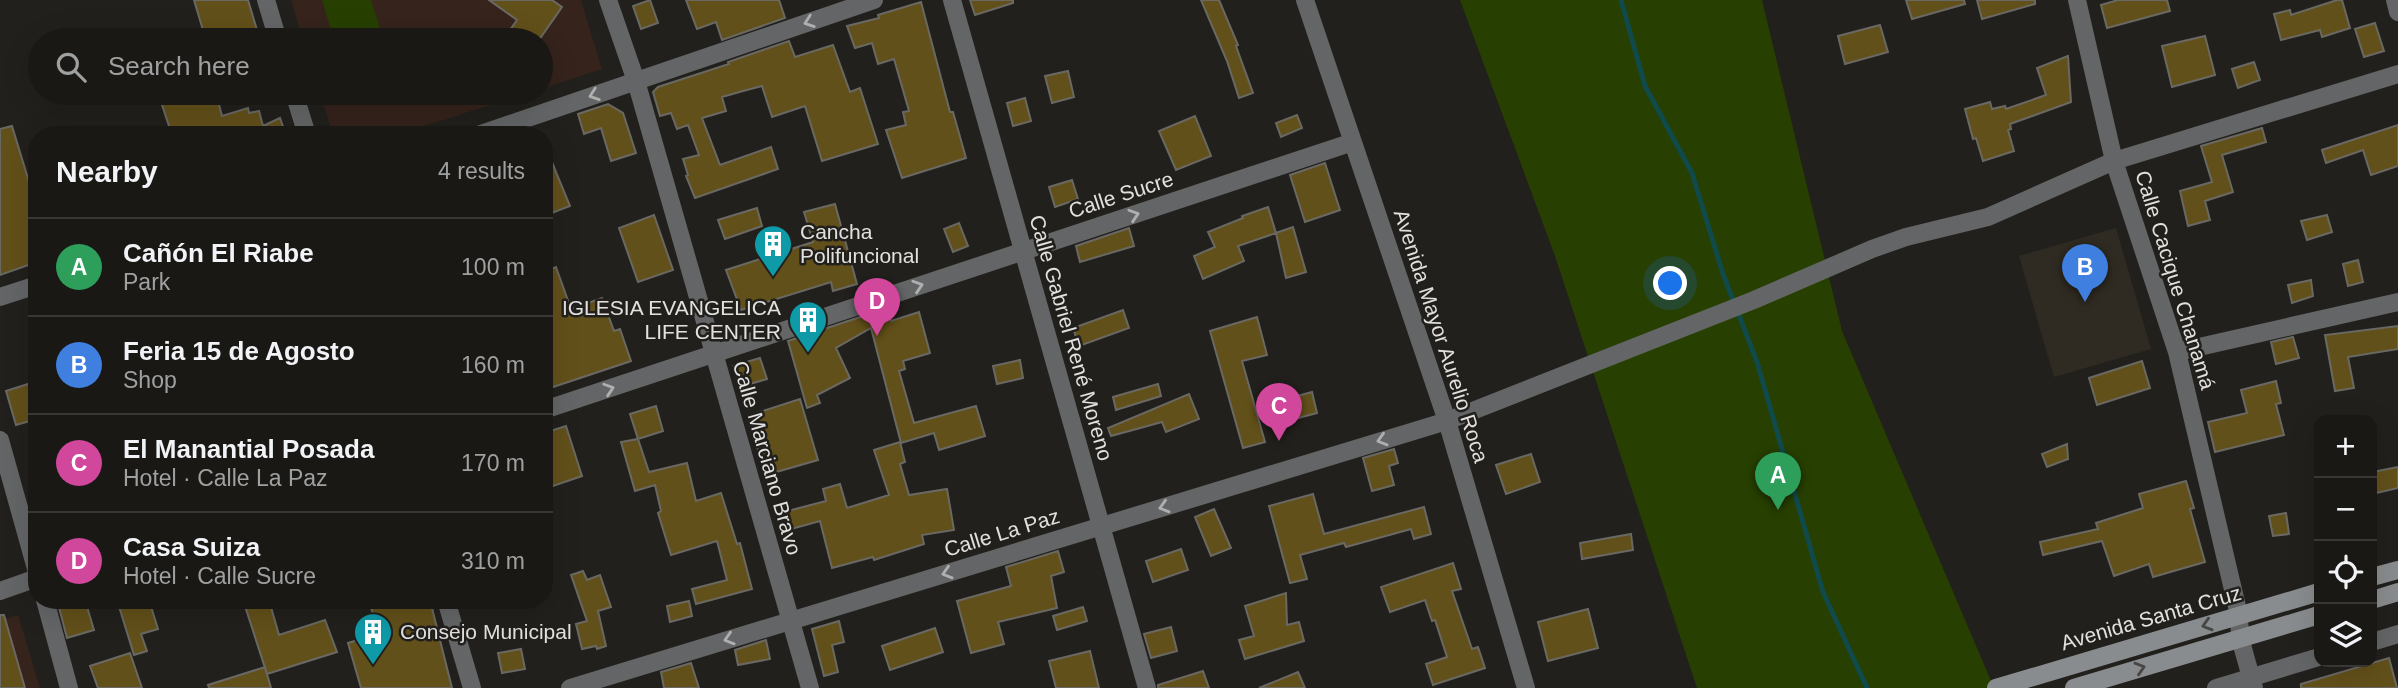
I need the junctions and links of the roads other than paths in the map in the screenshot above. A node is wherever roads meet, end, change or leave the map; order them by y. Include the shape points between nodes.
1 (266, 0) edge
2 (608, 0) edge
3 (874, 0) edge
4 (952, 0) edge
5 (1305, 0) edge
6 (2077, 0) edge
7 (2395, 0) edge
8 (2398, 12) edge
9 (274, 28) edge
10 (2398, 74) edge
11 (636, 81) junction
12 (298, 105) edge
13 (304, 126) edge
14 (504, 126) edge
15 (1353, 142) junction
16 (2114, 161) junction
17 (1023, 251) junction
18 (28, 288) edge
19 (0, 297) edge
20 (2398, 302) edge
21 (2177, 352) junction
22 (714, 354) junction
23 (553, 407) edge
24 (1447, 421) junction
25 (0, 440) edge
26 (1101, 526) junction
27 (28, 540) edge
28 (2398, 570) edge
29 (2377, 576) edge
30 (28, 581) edge
31 (0, 591) edge
32 (2398, 592) edge
33 (2314, 593) edge
34 (2377, 598) edge
35 (47, 609) edge
36 (449, 609) edge
37 (2239, 615) junction
38 (2314, 616) edge
39 (790, 621) junction
40 (2398, 634) edge
41 (2240, 638) junction
42 (2377, 640) edge
43 (2314, 659) edge
44 (2253, 683) edge
45 (69, 688) edge
46 (472, 688) edge
47 (570, 688) edge
48 (810, 688) edge
49 (1147, 688) edge
50 (1526, 688) edge
51 (1996, 688) edge
52 (2074, 688) edge
53 (2216, 688) edge

1 - 9 street
2 - 11 street, Calle Marciano Bravo
3 -> 11 street
4 - 17 street, Calle Gabriel René Moreno
5 - 15 street, Avenida Mayor Aurelio Roca
6 - 16 street, Calle Cacique Chanamá
7 - 8 street
10 - 16 street, Calle La Paz
11 -> 14 street
11 - 22 street, Calle Marciano Bravo
12 - 13 street
17 -> 15 street, Calle Sucre
15 - 24 street, Avenida Mayor Aurelio Roca
16 - 21 street, Calle Cacique Chanamá
16 - 24 street, Calle La Paz via 1988,217 1872,249
22 -> 17 street, Calle Sucre
17 - 26 street, Calle Gabriel René Moreno
18 - 19 street
20 - 21 street
21 - 37 street, Calle Cacique Chanamá
23 -> 22 street, Calle Sucre
22 - 39 street, Calle Marciano Bravo
24 -> 26 street, Calle La Paz
24 - 50 street, Avenida Mayor Aurelio Roca
25 - 27 street
26 -> 39 street, Calle La Paz
26 - 49 street, Calle Gabriel René Moreno
28 - 29 main road
30 - 31 street
32 - 34 main road
33 - 37 main road, Avenida Santa Cruz
35 - 45 street
36 - 46 street
37 - 41 street, Calle Cacique Chanamá
37 -> 51 main road, Avenida Santa Cruz
38 - 41 main road, Avenida Santa Cruz
39 -> 47 street, Calle La Paz
39 - 48 street, Calle Marciano Bravo
40 - 42 street
41 - 44 street, Calle Cacique Chanamá
52 -> 41 main road, Avenida Santa Cruz
43 - 44 street
44 - 53 street

